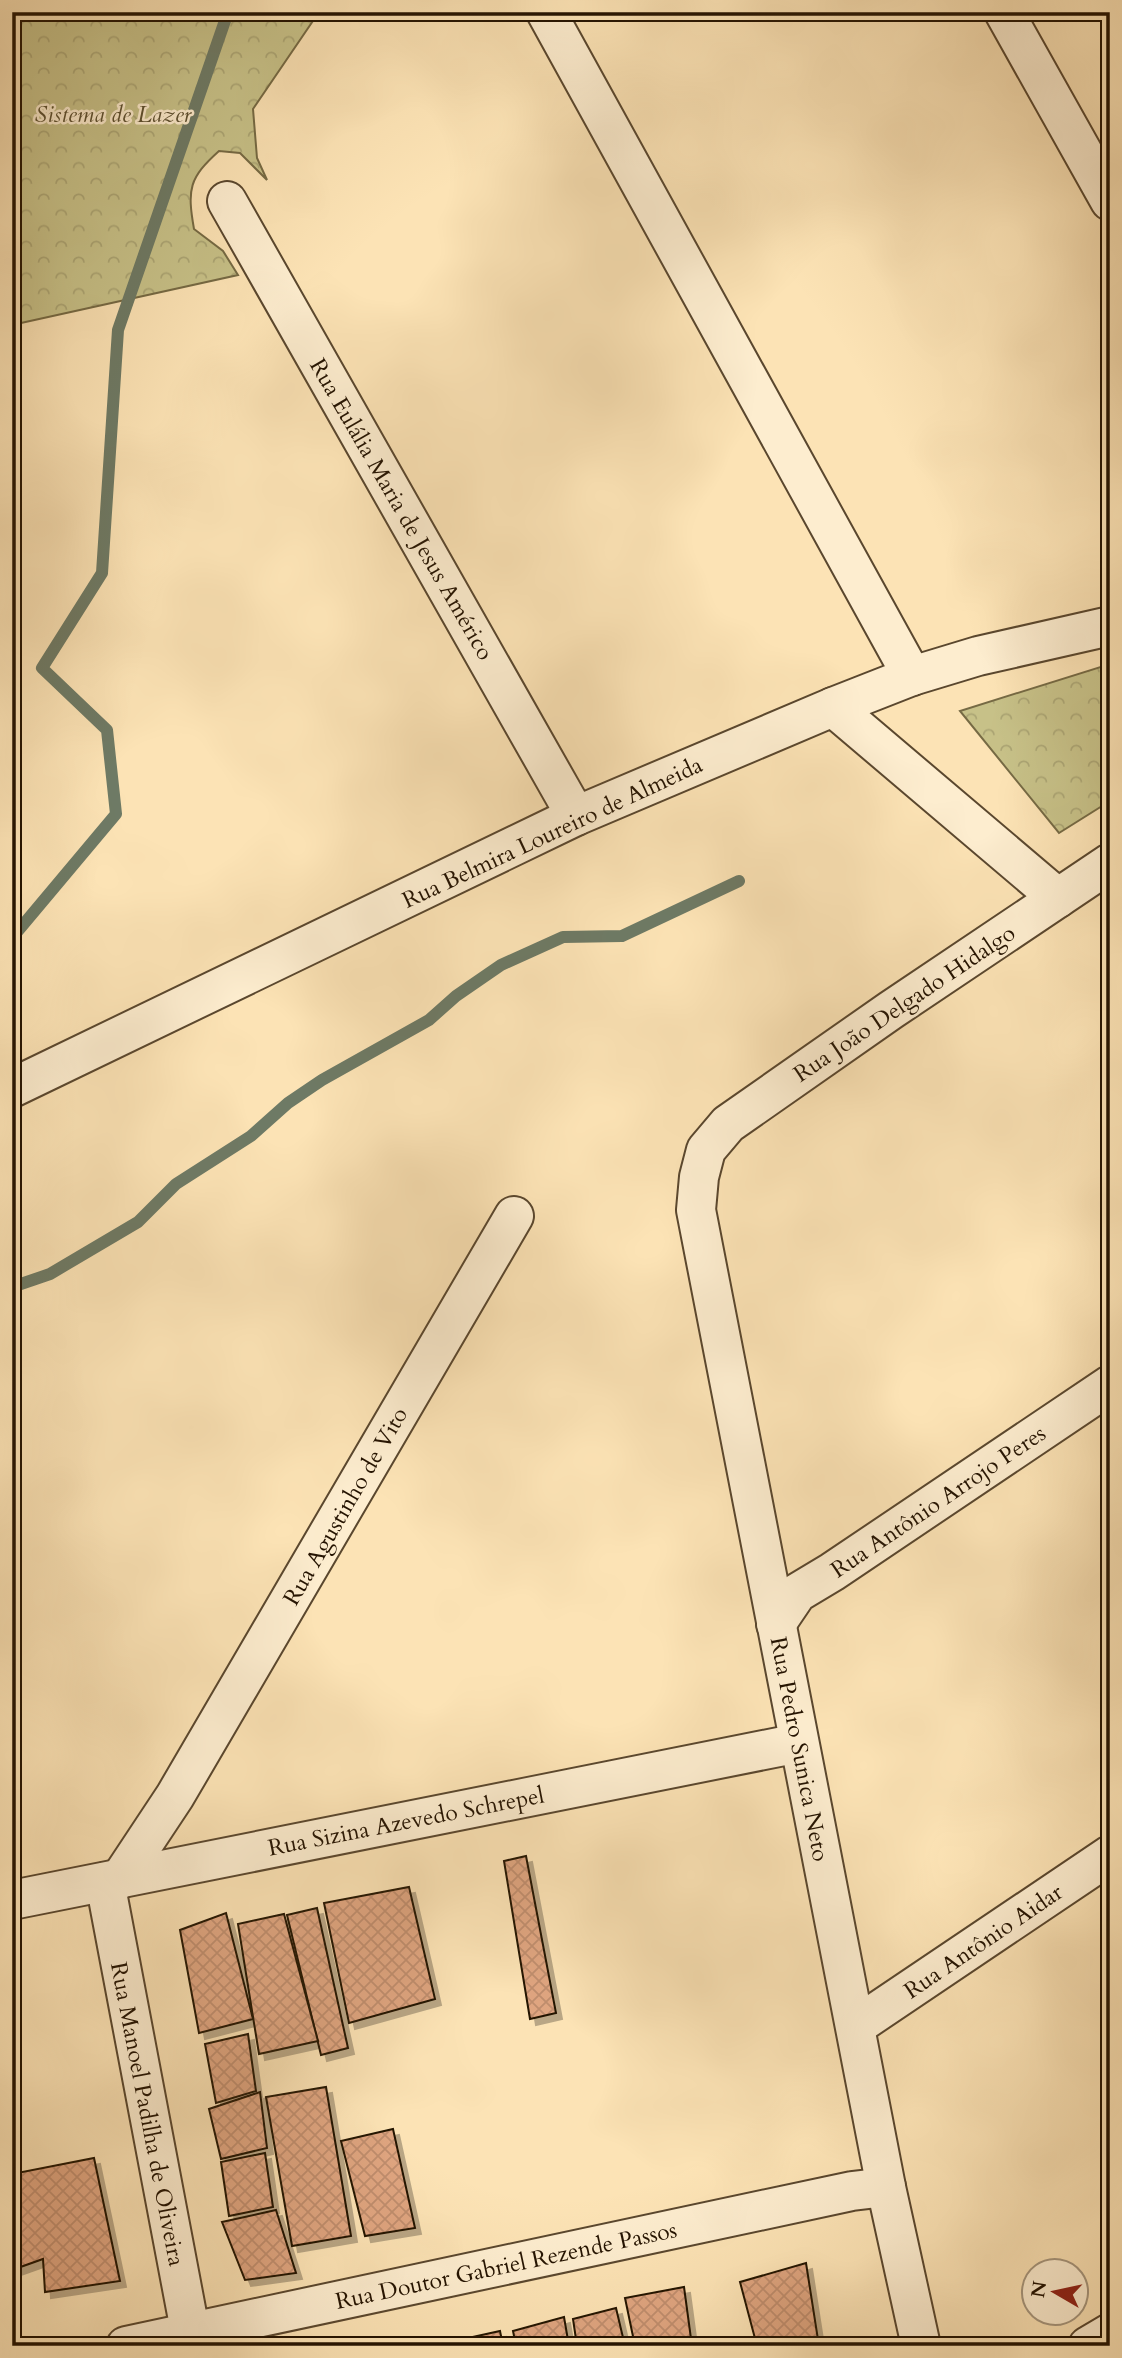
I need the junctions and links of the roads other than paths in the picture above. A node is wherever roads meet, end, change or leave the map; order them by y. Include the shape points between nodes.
1 (546, 12) edge
2 (1004, 12) edge
3 (227, 201) dead end
4 (1110, 201) edge
5 (1110, 626) edge
6 (912, 676) junction
7 (833, 706) junction
8 (576, 816) junction
9 (1110, 863) edge
10 (1058, 898) junction
11 (12, 1088) edge
12 (706, 1150) joint
13 (514, 1216) dead end
14 (1110, 1385) edge
15 (776, 1624) junction
16 (799, 1743) junction
17 (175, 1796) junction
18 (1110, 1855) edge
19 (215, 1858) junction
20 (112, 1881) junction
21 (12, 1900) edge
22 (856, 2026) junction
23 (886, 2187) junction
24 (1110, 2333) edge
25 (192, 2339) edge
26 (126, 2346) edge
27 (921, 2346) edge
28 (1088, 2346) edge

1 - 6 street
2 - 4 street
3 - 8 street, Rua Eulália Maria de Jesus Américo
5 - 6 street, Rua Belmira Loureiro de Almeida
6 - 7 street, Rua Belmira Loureiro de Almeida
7 - 8 street, Rua Belmira Loureiro de Almeida
7 - 10 street
8 - 11 street, Rua Belmira Loureiro de Almeida
9 - 10 street, Rua João Delgado Hidalgo
10 - 12 street, Rua João Delgado Hidalgo via 728,1124
12 - 15 street, Rua Pedro Sunica Neto via 696,1210
13 - 17 street, Rua Agustinho de Vito
14 - 15 street, Rua Antônio Arrojo Peres via 797,1593
15 - 16 street, Rua Pedro Sunica Neto
16 - 19 street, Rua Sizina Azevedo Schrepel
16 - 22 street, Rua Pedro Sunica Neto
17 - 19 street via 178,1833 191,1850
17 - 20 street, Rua Agustinho de Vito
18 - 22 street, Rua Antônio Aidar
19 - 20 street, Rua Sizina Azevedo Schrepel
20 - 21 street, Rua Sizina Azevedo Schrepel
20 - 25 street, Rua Manoel Padilha de Oliveira
22 - 23 street, Rua Pedro Sunica Neto
23 - 25 street, Rua Doutor Gabriel Rezende Passos
23 - 27 street, Rua Pedro Sunica Neto
24 - 28 street
25 - 26 street, Rua Doutor Gabriel Rezende Passos

